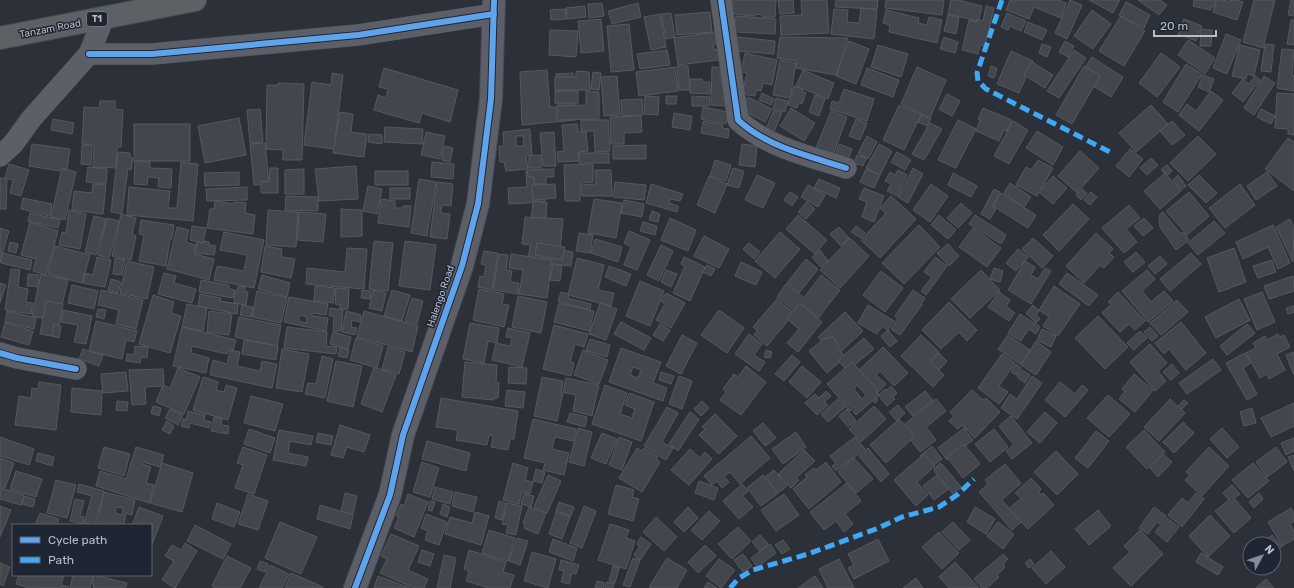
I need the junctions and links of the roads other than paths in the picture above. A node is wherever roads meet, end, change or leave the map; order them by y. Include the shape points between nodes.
1 (195, 0) edge
2 (722, 0) edge
3 (494, 7) edge
4 (104, 17) junction
5 (0, 38) edge
6 (89, 54) junction
7 (0, 156) edge
8 (846, 168) dead end
9 (0, 353) edge
10 (76, 368) dead end
11 (355, 588) edge

1 - 4 highway, Tanzam Road / T1
2 - 8 street via 738,120 749,130 774,144
3 - 6 street via 358,35 152,54
3 - 11 street, Halengo Road via 491,99 478,204 462,266 403,435 390,495
4 - 5 highway, Tanzam Road / T1
4 - 6 street
6 - 7 street
9 - 10 street

